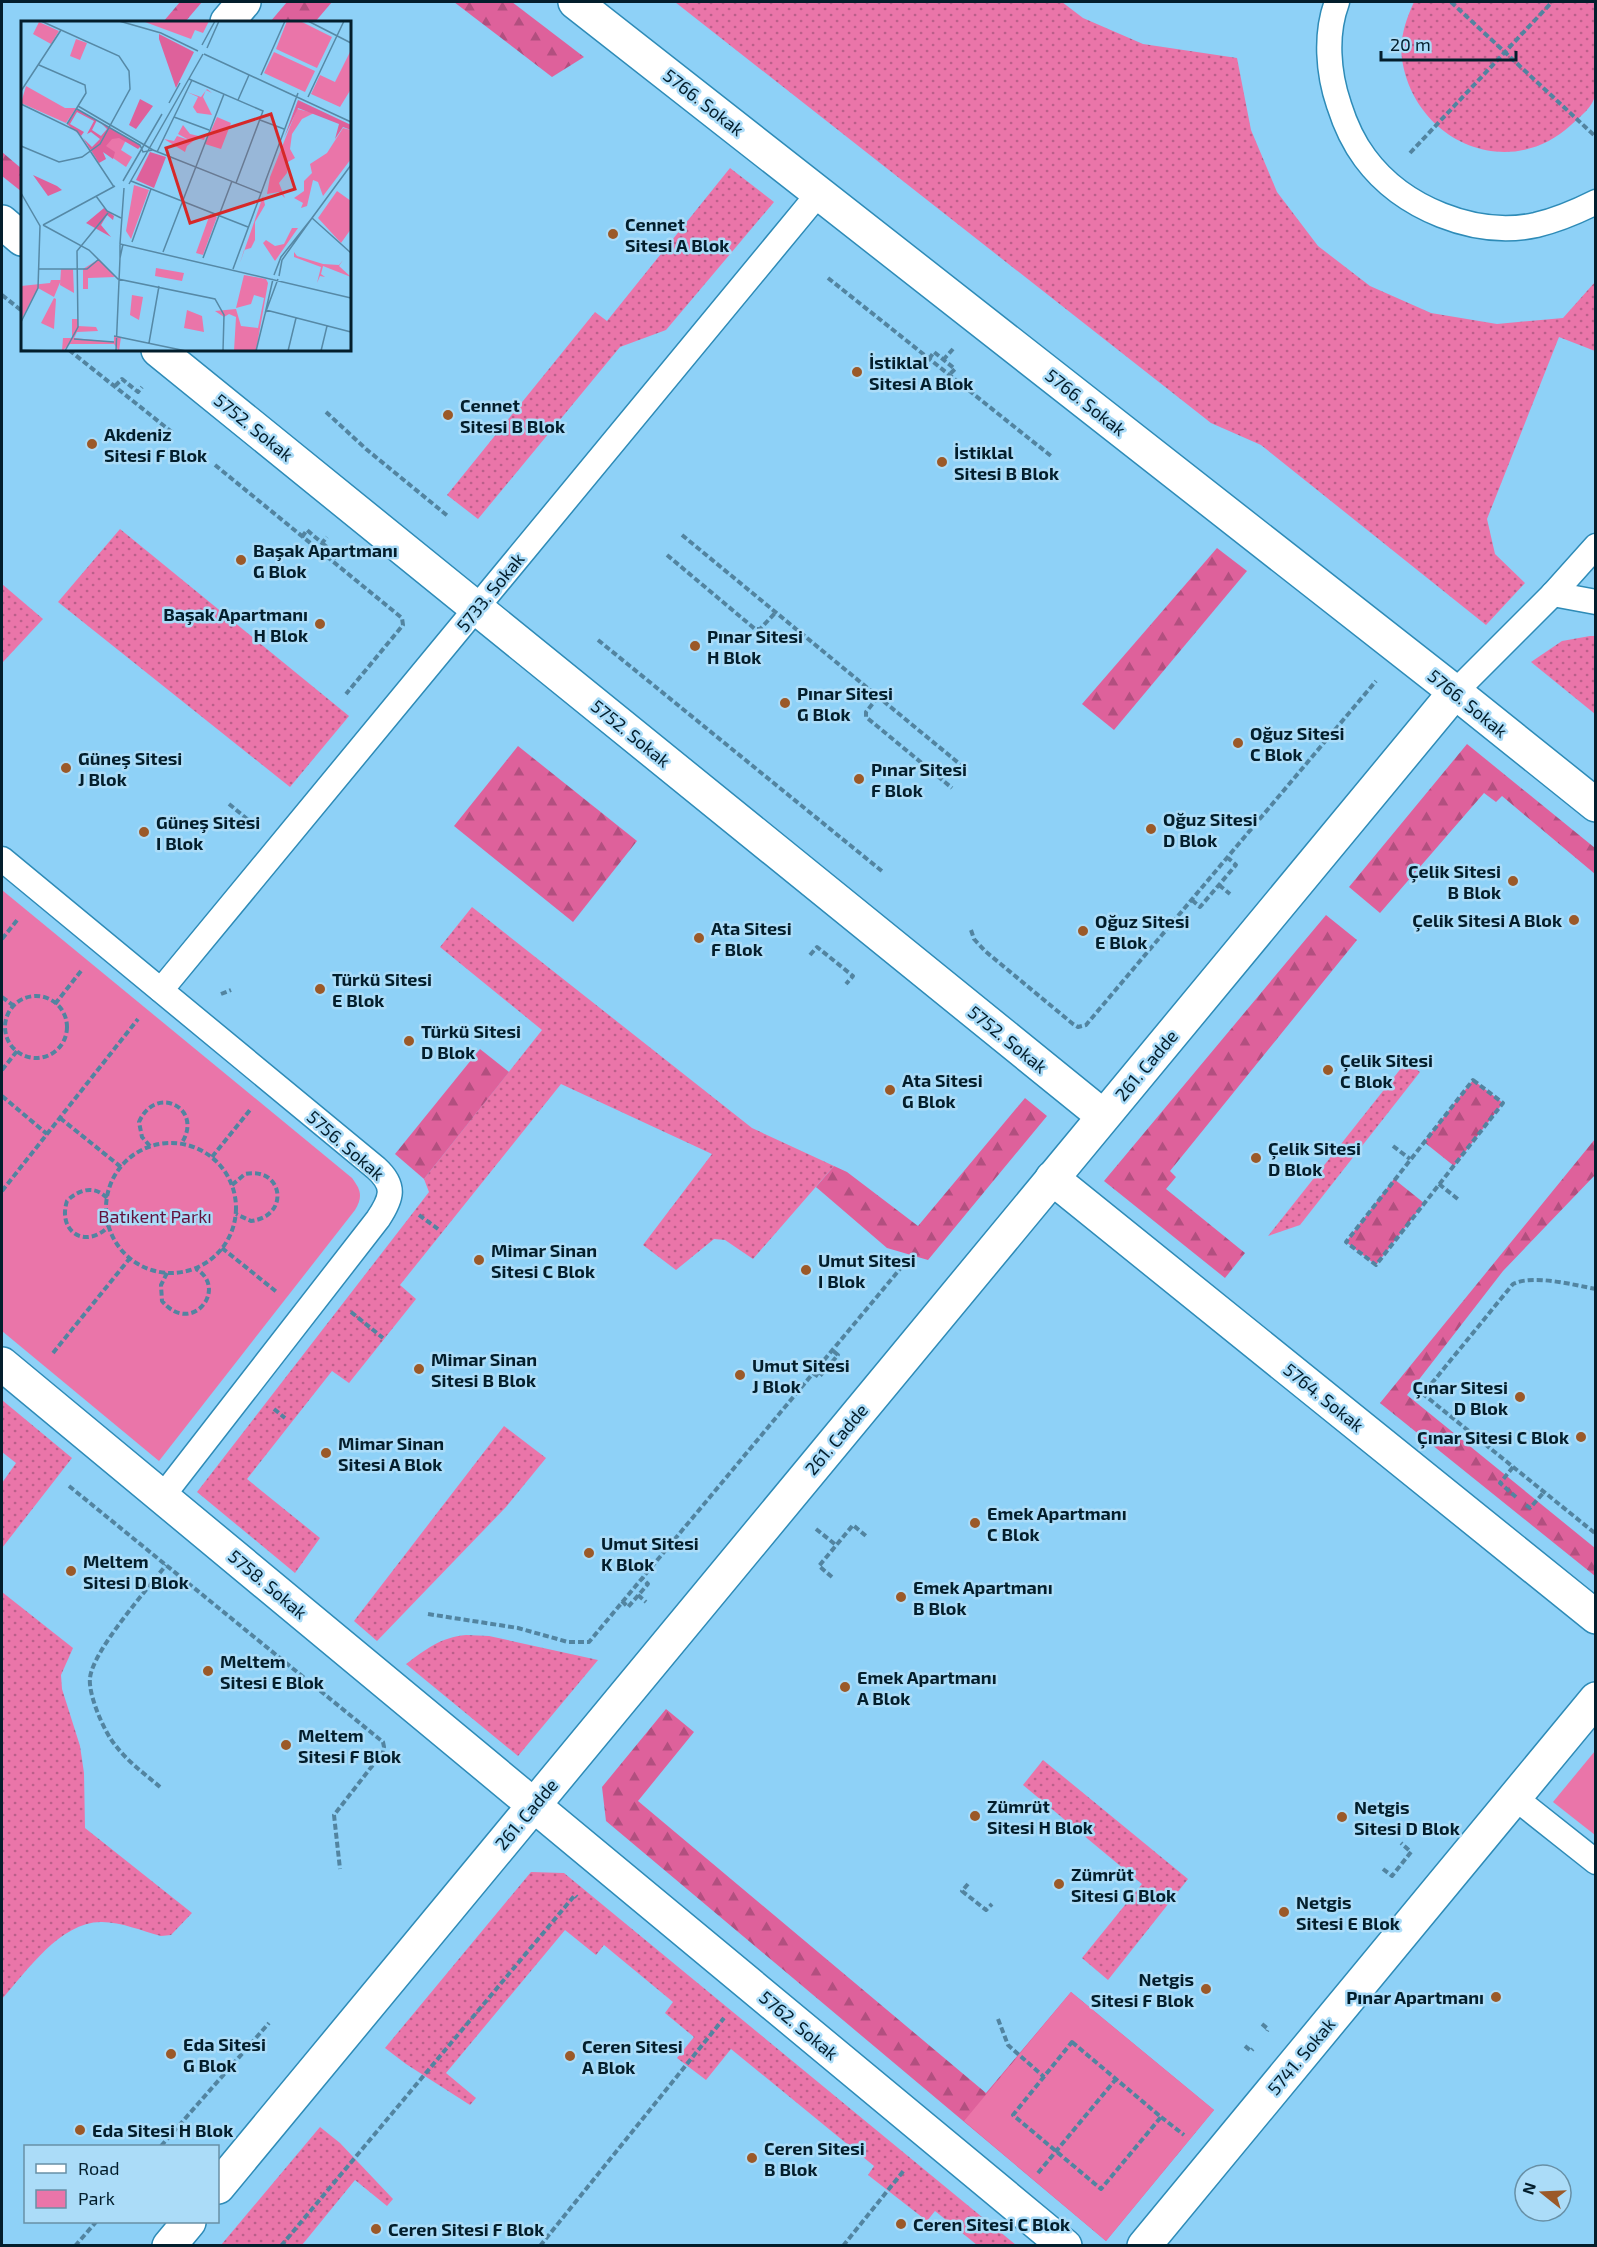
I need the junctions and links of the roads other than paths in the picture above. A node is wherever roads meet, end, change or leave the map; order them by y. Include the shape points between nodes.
1 (244, 2) edge
2 (575, 2) edge
3 (1337, 2) edge
4 (228, 21) edge
5 (819, 193) junction
6 (1596, 202) edge
7 (2, 222) edge
8 (21, 239) edge
9 (159, 351) edge
10 (1596, 546) edge
11 (1553, 594) junction
12 (1596, 602) edge
13 (476, 608) junction
14 (1455, 692) junction
15 (1596, 805) edge
16 (2, 859) edge
17 (161, 990) junction
18 (1103, 1116) junction
19 (1052, 1178) junction
20 (2, 1364) edge
21 (162, 1497) junction
22 (1596, 1617) edge
23 (1596, 1699) edge
24 (1514, 1797) junction
25 (534, 1804) junction
26 (1596, 1862) edge
27 (219, 2186) edge
28 (188, 2223) edge
29 (169, 2246) edge
30 (1065, 2246) edge
31 (1144, 2246) edge

1 - 4 street
2 - 5 street, 5766. Sokak
3 - 6 lane via 1329,51 1333,89 1346,126 1365,159 1384,179 1424,208 1459,222 1497,228 1534,225 1571,215
5 - 13 lane, 5733. Sokak
5 - 14 street, 5766. Sokak
7 - 8 street
9 - 13 street, 5752. Sokak
10 - 11 lane
11 - 12 lane
11 - 14 lane
13 - 17 lane, 5733. Sokak
13 - 18 street, 5752. Sokak
14 - 15 street, 5766. Sokak
14 - 18 street, 261. Cadde
16 - 17 lane, 5756. Sokak
17 - 21 lane, 5756. Sokak via 376,1168 391,1190 378,1219
18 - 19 street, 261. Cadde
19 - 22 street, 5764. Sokak
19 - 25 street, 261. Cadde
20 - 21 street, 5758. Sokak
21 - 25 street, 5758. Sokak
23 - 24 street, 5741. Sokak
24 - 26 lane
24 - 31 street, 5741. Sokak
25 - 27 street, 261. Cadde
25 - 30 street, 5762. Sokak
28 - 29 street

